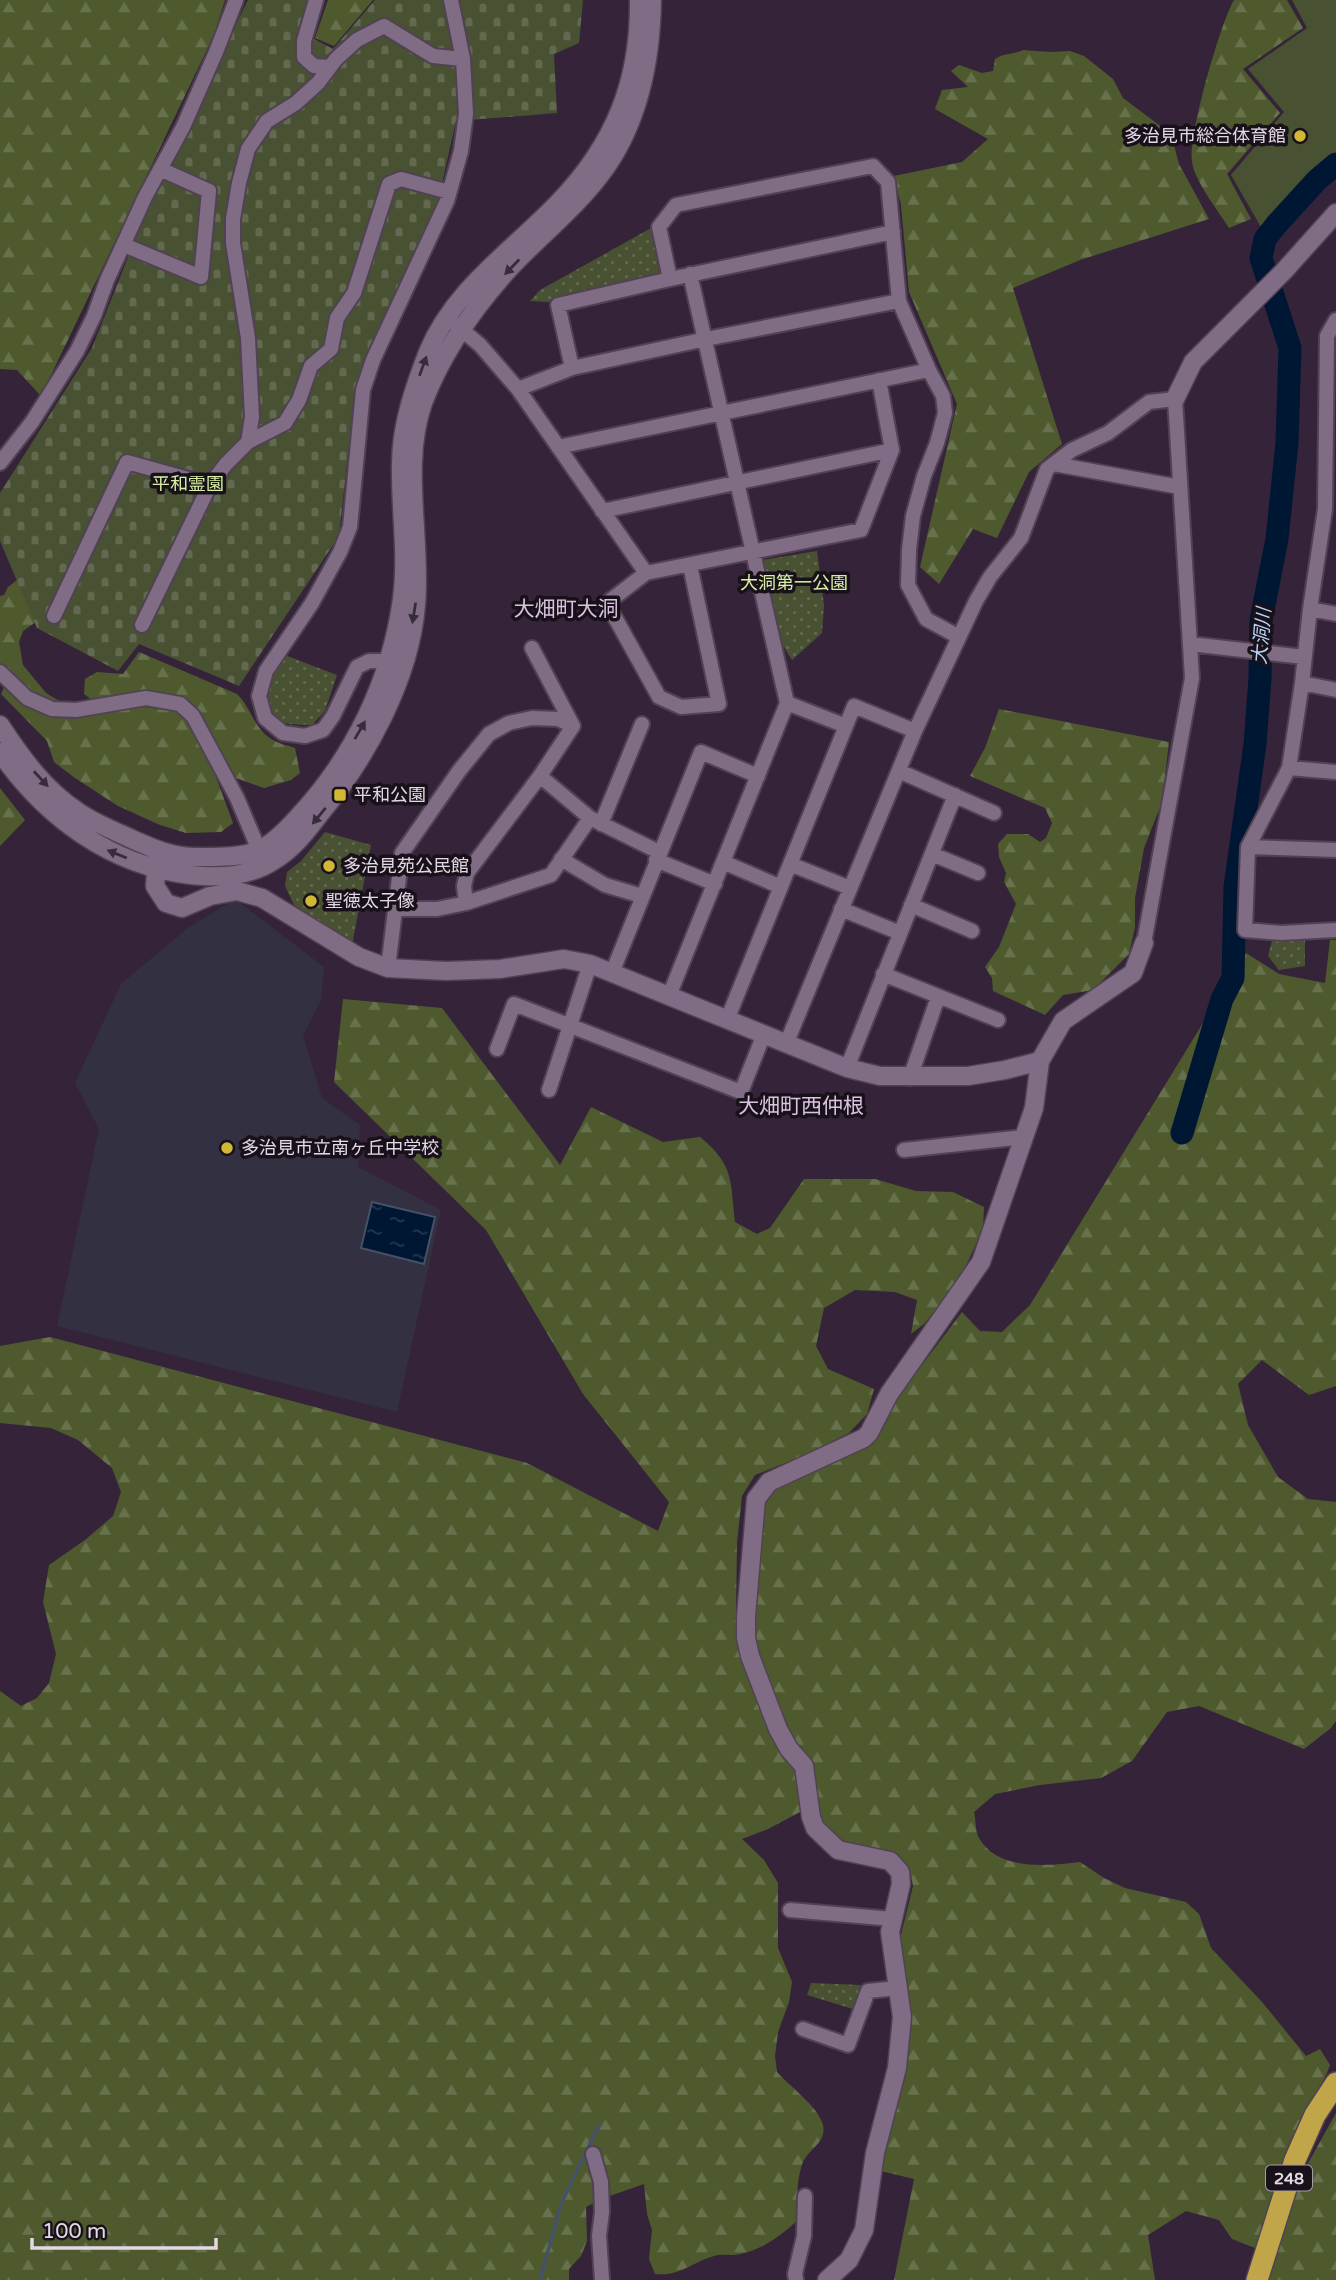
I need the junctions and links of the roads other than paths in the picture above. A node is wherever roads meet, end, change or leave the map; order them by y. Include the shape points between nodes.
1 (236, 0) edge
2 (316, 0) edge
3 (451, 0) edge
4 (639, 0) edge
5 (652, 0) edge
6 (463, 59) junction
7 (330, 67) junction
8 (160, 169) junction
9 (449, 192) junction
10 (1336, 213) edge
11 (893, 233) junction
12 (124, 245) junction
13 (690, 274) junction
14 (670, 279) junction
15 (899, 301) junction
16 (447, 317) junction
17 (1336, 320) edge
18 (461, 329) junction
19 (706, 339) junction
20 (572, 368) junction
21 (929, 370) junction
22 (879, 380) junction
23 (518, 389) junction
24 (1175, 399) junction
25 (1331, 411) edge
26 (722, 412) junction
27 (248, 442) junction
28 (558, 447) junction
29 (892, 450) junction
30 (0, 463) edge
31 (1054, 464) junction
32 (737, 483) junction
33 (210, 485) junction
34 (1180, 487) junction
35 (602, 511) junction
36 (752, 553) junction
37 (690, 565) junction
38 (646, 573) junction
39 (1310, 609) junction
40 (1336, 614) edge
41 (54, 616) dead end
42 (142, 625) dead end
43 (959, 637) junction
44 (1190, 644) junction
45 (531, 648) dead end
46 (1304, 657) junction
47 (388, 661) junction
48 (0, 672) edge
49 (1302, 683) junction
50 (1336, 690) edge
51 (787, 702) junction
52 (642, 724) dead end
53 (0, 725) edge
54 (573, 726) junction
55 (846, 726) junction
56 (915, 731) junction
57 (0, 752) edge
58 (1289, 768) junction
59 (899, 771) junction
60 (1336, 772) edge
61 (540, 776) junction
62 (758, 776) junction
63 (955, 796) junction
64 (994, 813) dead end
65 (596, 821) junction
66 (1248, 847) junction
67 (157, 850) junction
68 (259, 850) junction
69 (1336, 850) edge
70 (932, 854) junction
71 (658, 856) junction
72 (561, 859) junction
73 (723, 862) junction
74 (790, 864) junction
75 (156, 869) junction
76 (978, 873) dead end
77 (715, 884) junction
78 (781, 887) junction
79 (850, 888) junction
80 (642, 896) junction
81 (466, 903) junction
82 (911, 905) junction
83 (395, 909) junction
84 (841, 909) junction
85 (1336, 930) edge
86 (972, 931) dead end
87 (900, 933) junction
88 (1144, 943) joint
89 (590, 964) junction
90 (388, 968) junction
91 (612, 973) junction
92 (883, 974) junction
93 (669, 996) junction
94 (938, 997) junction
95 (727, 1020) junction
96 (998, 1020) dead end
97 (569, 1025) junction
98 (764, 1034) junction
99 (787, 1042) junction
100 (498, 1049) dead end
101 (1040, 1061) junction
102 (848, 1068) junction
103 (910, 1077) junction
104 (549, 1090) dead end
105 (1024, 1137) junction
106 (904, 1150) dead end
107 (790, 1910) dead end
108 (893, 1919) junction
109 (898, 1989) junction
110 (803, 2029) dead end
111 (1336, 2083) edge
112 (593, 2154) dead end
113 (805, 2196) dead end
114 (602, 2280) edge
115 (796, 2280) edge
116 (827, 2280) edge
117 (1257, 2280) edge

1 - 8 street via 183,127
2 - 7 street via 304,57 314,66
3 - 6 street
4 - 16 street via 635,64 613,128 596,157 557,204 470,287
5 -> 18 street via 645,76 622,139 606,167 508,270
6 - 7 street via 433,56 384,26 357,40
6 - 9 street via 466,114
7 - 27 street via 296,103 267,121 248,149 239,183 233,243 248,338 252,417
8 - 12 street
8 - 12 street via 209,191 201,277
9 - 27 street via 401,179 389,184 354,293 337,318 331,349 311,366 285,423
9 - 47 street via 373,360 363,390 349,527 312,603 266,671 259,696 265,718 283,733 305,736 323,730 357,667 369,661
10 - 24 street via 1193,362
11 - 13 street
11 - 14 street via 888,182 873,166 676,205 659,227
11 - 15 street
12 - 30 street via 77,351
13 - 14 street
13 - 19 street
14 - 20 street via 558,305
15 - 19 street
15 - 21 street
16 - 18 street
47 -> 16 street via 403,596 401,463 405,424 429,349
17 - 25 street via 1327,336
18 - 23 street
18 -> 75 street via 423,404 416,435 416,608 400,673 377,728 324,810 273,862 251,872 221,877
19 - 20 street
19 - 26 street
20 - 23 street
21 - 22 street
21 - 43 street via 943,396 945,413 913,516 908,585 926,619
22 - 26 street
22 - 29 street
23 - 28 street
24 - 31 street via 1149,402 1108,433
24 - 34 street
25 - 39 street via 1325,509
26 - 28 street
26 - 32 street
27 - 33 street
28 - 35 street
29 - 32 street
29 - 36 street via 861,530
31 - 34 street
31 - 43 street via 1047,469 1021,538 990,577
32 - 35 street
32 - 36 street
33 - 41 street via 127,462
33 - 42 street
34 - 44 street
35 - 38 street
36 - 37 street
36 - 51 street
37 - 38 street
37 - 38 street via 719,704 681,707 659,697 607,603
39 - 40 street
39 - 46 street
43 - 56 street
44 - 46 street
44 - 88 street via 1192,678
45 - 54 street
46 - 49 street
68 -> 47 street via 315,799 340,764 367,717
48 - 68 street via 27,698 52,709 76,710 146,698 180,704 198,725
49 - 50 street
49 - 58 street
51 - 55 street
51 - 62 street
52 - 65 street
53 -> 67 street via 27,764 77,811
54 - 61 street
54 - 83 street via 558,719 532,719 509,723 489,734 402,853
55 - 56 street via 854,706
55 - 74 street
56 - 59 street
75 -> 57 street via 103,848 69,827 20,781
58 - 60 street
58 - 66 street
59 - 63 street
59 - 79 street
61 - 65 street
61 - 81 street via 467,873
62 - 71 street via 701,752
62 - 73 street
63 - 64 street
63 - 70 street
65 - 71 street
65 - 72 street
66 - 69 street
66 - 85 street via 1245,930
67 - 68 street via 183,857
67 - 75 street
70 - 76 street
70 - 82 street
71 - 77 street
71 - 80 street
72 - 80 street via 605,885
72 - 81 street via 551,875
73 - 77 street
73 - 78 street
74 - 78 street
74 - 79 street
75 - 90 street via 155,886 166,903 182,908 237,891 262,898 359,957
77 - 93 street
78 - 95 street
79 - 84 street
80 - 91 street
81 - 83 street via 437,909
82 - 86 street
82 - 87 street
83 - 90 street
84 - 87 street
84 - 99 street
87 - 92 street
88 - 101 street via 1133,973 1063,1021
89 - 90 street via 564,959 500,969
89 - 91 street
89 - 97 street
91 - 93 street
92 - 94 street
92 - 102 street
93 - 95 street
94 - 96 street
94 - 103 street
95 - 98 street
97 - 98 street via 741,1093
97 - 100 street via 514,1004
97 - 104 street
98 - 99 street
99 - 102 street
101 - 103 street via 968,1076
101 - 105 street via 1034,1108
102 - 103 street
105 - 106 street
105 - 108 street via 981,1262 889,1394 869,1433 769,1482 756,1499 746,1617 750,1656 778,1729 804,1766 815,1828 838,1850 890,1861 900,1872
107 - 108 street
108 - 109 street via 890,1932
109 - 110 street via 868,1991 848,2045
109 - 116 street via 902,2017 897,2067 875,2153 864,2230 849,2260
111 - 117 highway, 248 via 1295,2160
112 - 114 street via 601,2182
113 - 115 street

